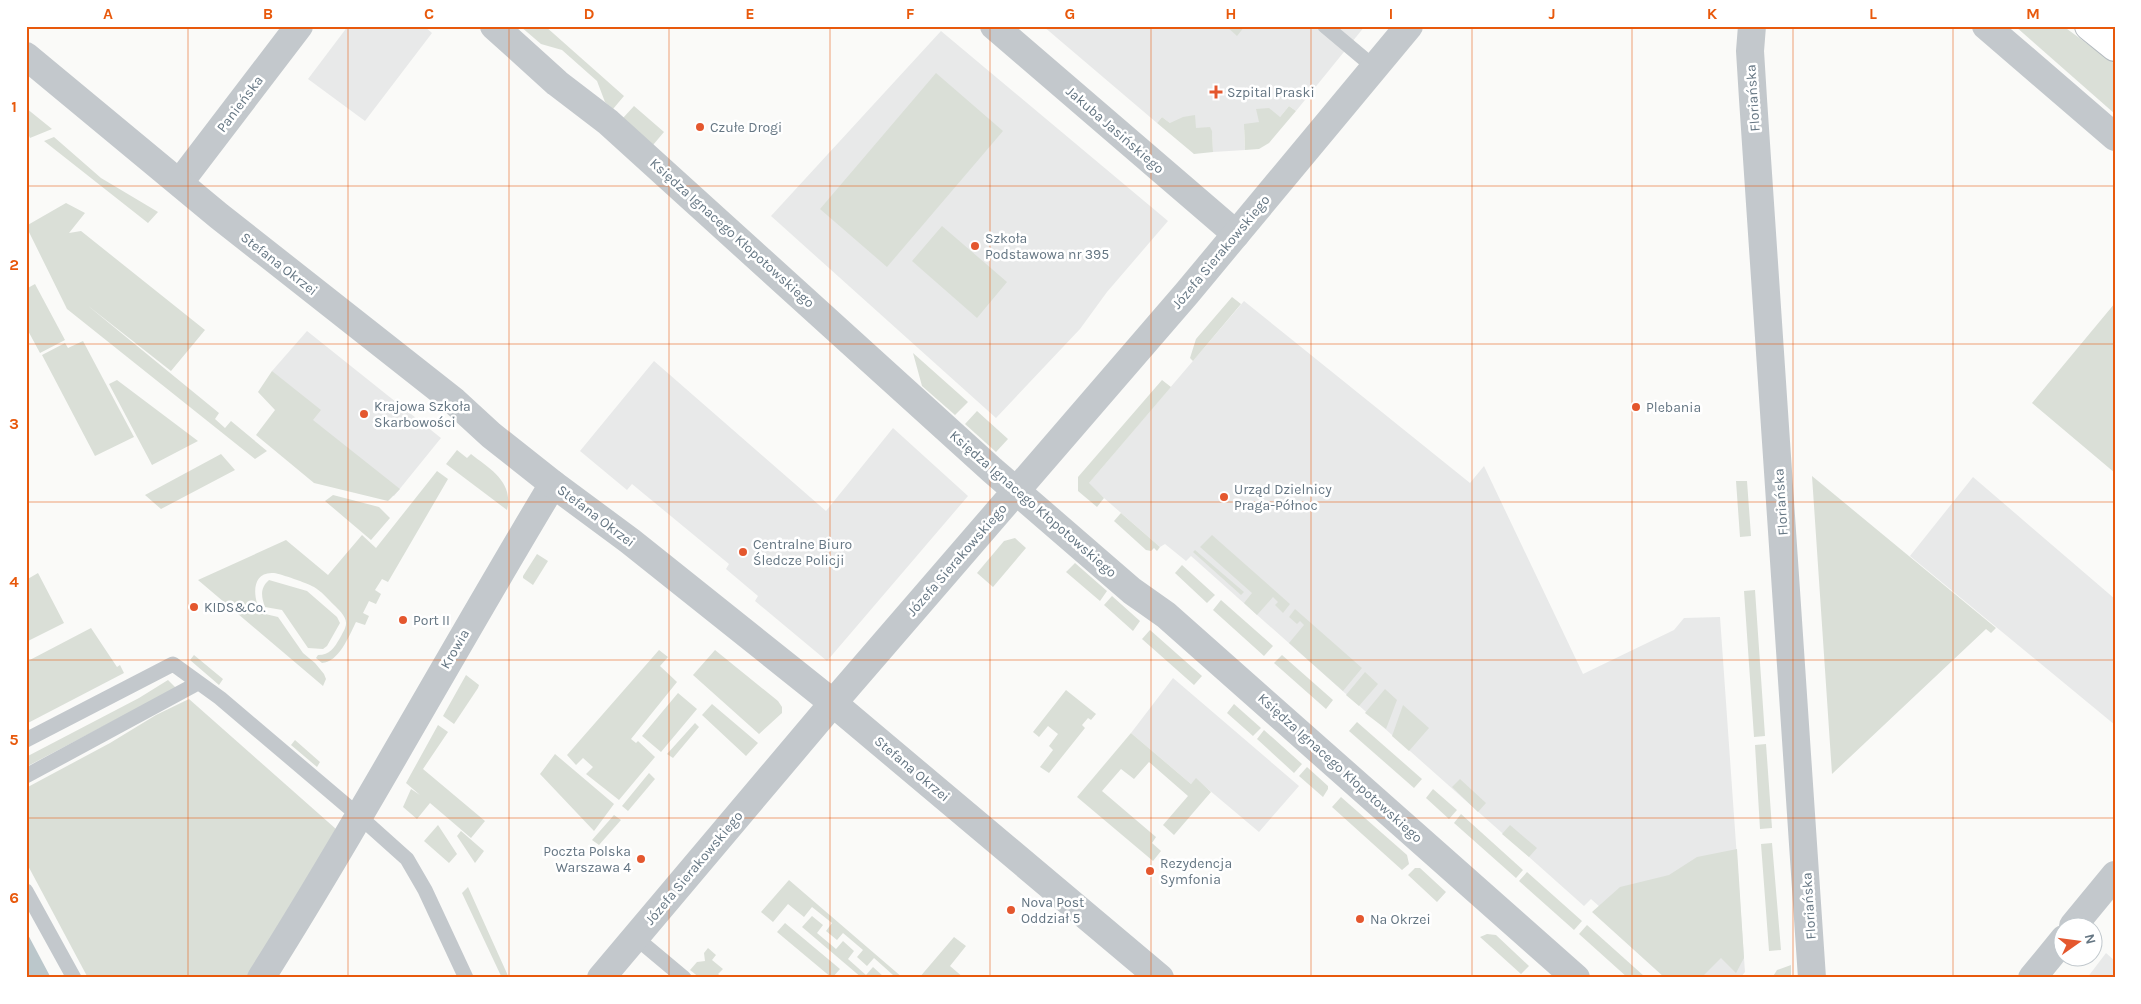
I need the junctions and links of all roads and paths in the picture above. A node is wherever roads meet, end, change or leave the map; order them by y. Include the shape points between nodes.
1 (299, 26) edge
2 (494, 26) edge
3 (994, 26) edge
4 (1325, 26) edge
5 (1409, 26) edge
6 (1752, 26) edge
7 (1986, 26) edge
8 (27, 57) edge
9 (1375, 68) junction
10 (2115, 137) edge
11 (180, 182) junction
12 (1236, 234) junction
13 (553, 484) junction
14 (1017, 491) junction
15 (198, 683) junction
16 (833, 703) junction
17 (26, 740) edge
18 (26, 776) edge
19 (359, 816) junction
20 (2115, 876) edge
21 (26, 891) edge
22 (2082, 916) edge
23 (636, 937) junction
24 (2054, 951) edge
25 (74, 978) edge
26 (261, 978) edge
27 (466, 978) edge
28 (601, 978) edge
29 (684, 978) edge
30 (1160, 978) edge
31 (1576, 978) edge
32 (1812, 978) edge
33 (2032, 978) edge

1 - 11 street, Panieńska
2 - 14 street, Księdza Ignacego Kłopotowskiego via 557,82 616,128
3 - 12 street, Jakuba Jasińskiego
4 - 9 lane
5 - 9 street, Józefa Sierakowskiego
6 - 32 street, Floriańska via 1751,70
7 - 10 street
8 - 11 street, Stefana Okrzei
9 - 12 street, Józefa Sierakowskiego
11 - 13 street, Stefana Okrzei
12 - 14 street, Józefa Sierakowskiego
13 - 16 street, Stefana Okrzei via 630,541
13 - 19 street, Krowia
14 - 16 street, Józefa Sierakowskiego
14 - 31 street, Księdza Ignacego Kłopotowskiego via 1132,591 1166,614
15 - 17 lane via 172,664
15 - 18 lane
15 - 19 lane
16 - 23 street, Józefa Sierakowskiego
16 - 30 street, Stefana Okrzei
19 - 26 street, Krowia
19 - 27 lane via 412,865
20 - 22 street
21 - 25 lane
23 - 28 street, Józefa Sierakowskiego
23 - 29 lane
24 - 33 street

